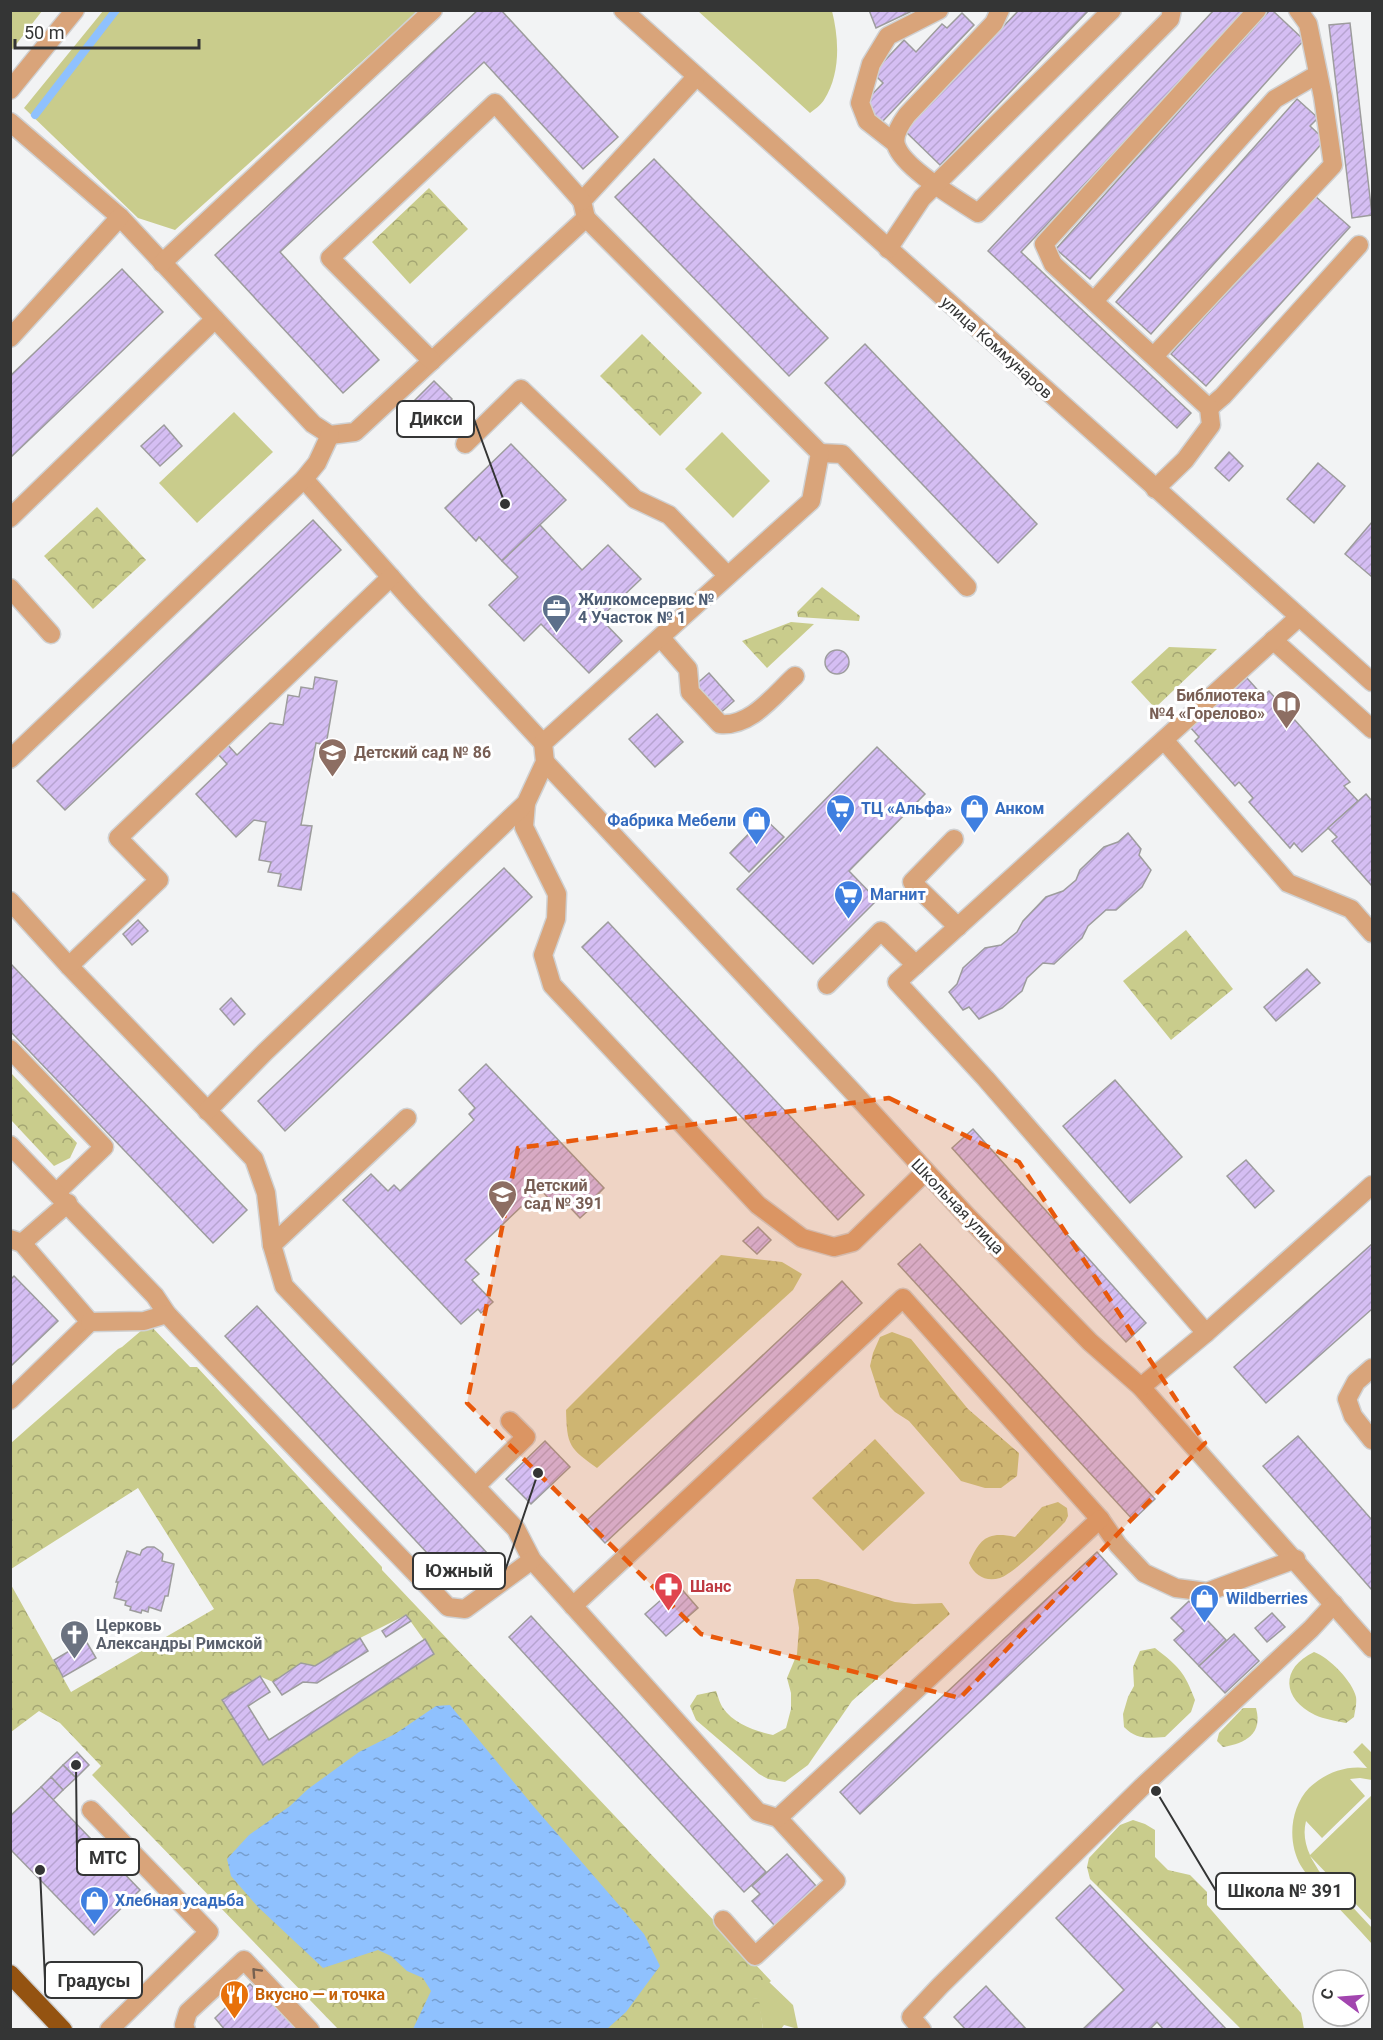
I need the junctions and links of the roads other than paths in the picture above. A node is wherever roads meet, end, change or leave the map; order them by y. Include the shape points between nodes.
1 (75, 10) edge
2 (433, 10) edge
3 (623, 10) edge
4 (939, 10) edge
5 (1000, 10) edge
6 (1112, 10) edge
7 (1172, 10) edge
8 (1257, 10) edge
9 (1298, 10) edge
10 (1318, 74) junction
11 (696, 77) junction
12 (10, 90) edge
13 (10, 122) edge
14 (895, 143) junction
15 (937, 185) junction
16 (584, 210) junction
17 (120, 217) junction
18 (1359, 245) dead end
19 (888, 249) junction
20 (162, 263) junction
21 (1094, 301) junction
22 (215, 319) junction
23 (10, 338) edge
24 (1154, 356) junction
25 (432, 361) junction
26 (1209, 408) junction
27 (330, 435) junction
28 (465, 444) dead end
29 (820, 453) junction
30 (304, 479) junction
31 (1155, 489) junction
32 (10, 518) edge
33 (727, 575) junction
34 (391, 577) junction
35 (967, 587) dead end
36 (10, 588) edge
37 (1299, 617) junction
38 (51, 634) dead end
39 (661, 638) junction
40 (1274, 640) junction
41 (795, 675) dead end
42 (1372, 682) edge
43 (1372, 729) edge
44 (1164, 740) junction
45 (543, 743) junction
46 (10, 759) edge
47 (545, 762) junction
48 (526, 804) junction
49 (954, 839) dead end
50 (10, 901) edge
51 (958, 927) junction
52 (1372, 933) edge
53 (916, 965) junction
54 (69, 966) junction
55 (827, 985) dead end
56 (10, 1050) edge
57 (207, 1111) junction
58 (407, 1118) dead end
59 (10, 1145) edge
60 (925, 1172) junction
61 (1372, 1185) edge
62 (62, 1197) junction
63 (16, 1241) edge
64 (272, 1245) junction
65 (167, 1314) junction
66 (90, 1322) junction
67 (1206, 1333) junction
68 (1372, 1368) edge
69 (1141, 1387) junction
70 (10, 1400) edge
71 (510, 1421) dead end
72 (1372, 1440) edge
73 (476, 1486) junction
74 (1100, 1519) junction
75 (1296, 1559) junction
76 (532, 1560) junction
77 (1334, 1604) junction
78 (573, 1606) junction
79 (1372, 1648) edge
80 (91, 1810) dead end
81 (778, 1818) junction
82 (723, 1920) dead end
83 (10, 1974) edge
84 (63, 2030) edge
85 (110, 2030) edge
86 (186, 2030) edge
87 (310, 2030) edge
88 (922, 2030) edge

1 - 12 street
2 - 20 street
3 - 11 street, улица Коммунаров
4 - 14 street via 888,36 871,64 860,103 867,121
5 - 14 street via 994,23 906,115
6 - 15 street
7 - 15 street via 1170,20 978,213
8 - 21 street via 1044,244 1053,264
9 - 10 street via 1308,24
10 - 21 street via 1275,99
10 - 24 street via 1333,165
11 - 16 street
11 - 19 street, улица Коммунаров
13 - 17 street
14 - 15 street via 903,158
15 - 19 street via 922,198
16 - 25 street
16 - 25 street via 495,103 330,258
16 - 29 street
17 - 20 street
17 - 23 street
18 - 26 street
19 - 31 street, улица Коммунаров
20 - 22 street
21 - 24 street
22 - 27 street via 313,424
22 - 32 street
24 - 26 street
25 - 27 street via 355,432
26 - 31 street via 1211,424 1185,460
27 - 30 street via 317,463
28 - 33 street via 521,389 635,499 669,515
29 - 33 street via 811,501
29 - 35 street via 842,454
30 - 34 street
30 - 46 street
31 - 37 street, улица Коммунаров
33 - 39 street
34 - 45 street
34 - 54 street via 118,838 159,880
36 - 38 street
37 - 40 street
37 - 42 street, улица Коммунаров
39 - 41 street via 688,669 690,692 720,724 731,725 753,715
39 - 45 street
40 - 43 street
40 - 44 street
44 - 51 street
44 - 52 street via 1288,883 1351,909
45 - 47 street
47 - 48 street
47 - 60 street, Школьная улица
48 - 57 street
48 - 60 street via 524,827 557,894 556,919 543,955 552,985 758,1205 802,1239 834,1247 853,1242
49 - 51 street via 912,882
50 - 54 street
51 - 53 street
53 - 55 street via 880,930
53 - 67 street via 897,982
54 - 57 street
56 - 62 street via 104,1147
57 - 64 street via 254,1159 266,1193
58 - 64 street
59 - 62 street
60 - 69 street, Школьная улица via 1090,1342
61 - 67 street
62 - 63 street
62 - 65 street via 155,1296
63 - 66 street
64 - 73 street via 284,1286
65 - 66 street via 144,1321
65 - 76 street via 448,1607 465,1609
66 - 70 street
67 - 69 street
68 - 72 street via 1356,1382 1347,1399 1353,1416
69 - 75 street, Школьная улица
71 - 73 street via 526,1437
73 - 76 street via 516,1529
74 - 75 street via 1144,1573 1176,1588 1207,1592
74 - 78 street via 903,1298
74 - 81 street
75 - 77 street, Школьная улица
76 - 78 street
77 - 79 street, Школьная улица
77 - 88 street via 939,1986 911,2017
78 - 81 street via 758,1812
80 - 85 street via 209,1932
81 - 82 street via 836,1881 755,1956
83 - 84 highway
87 -> 86 street via 244,1960 188,2012

